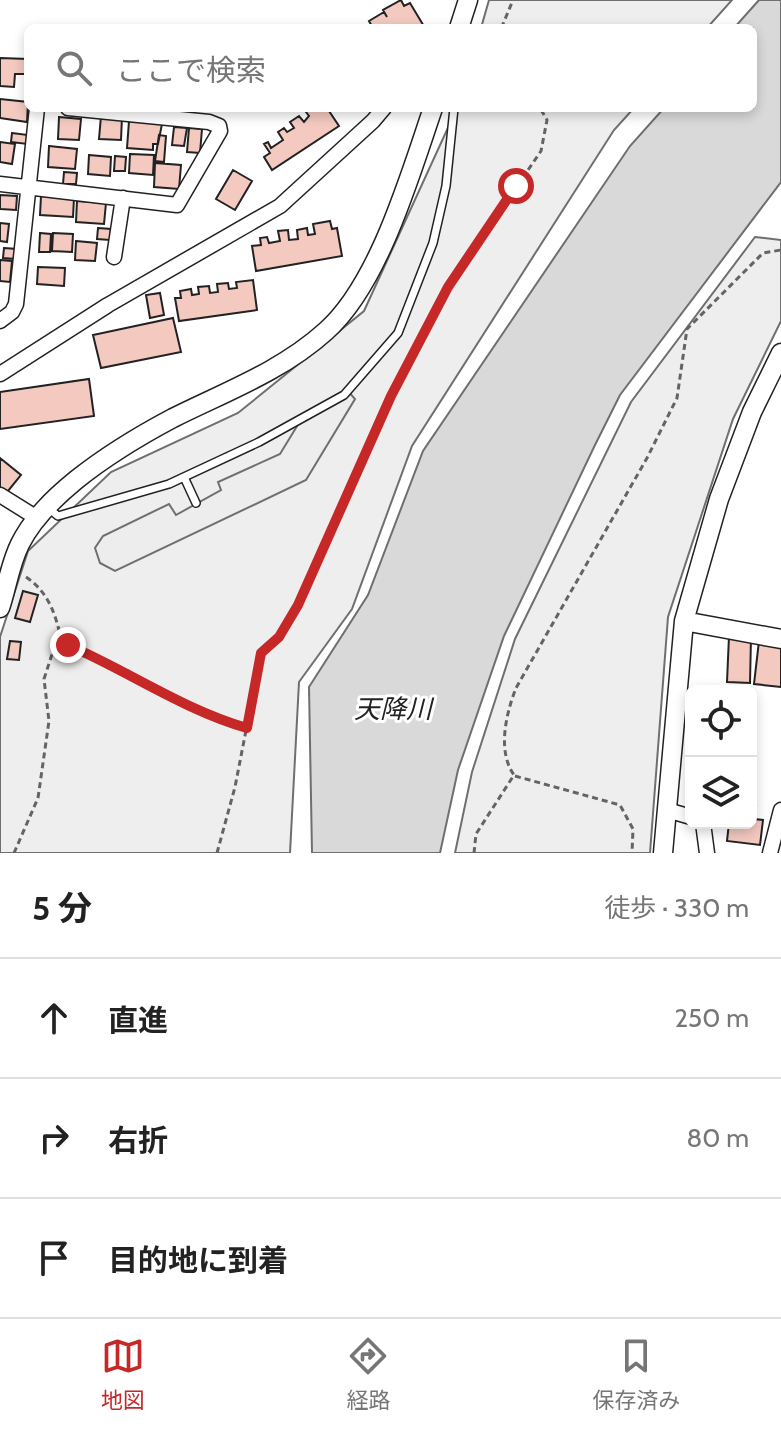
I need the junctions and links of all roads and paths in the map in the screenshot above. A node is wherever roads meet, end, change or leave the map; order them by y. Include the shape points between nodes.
1 (468, 0) edge
2 (513, 0) edge
3 (460, 24) edge
4 (503, 24) edge
5 (36, 112) edge
6 (108, 112) edge
7 (381, 112) edge
8 (432, 112) edge
9 (454, 112) edge
10 (542, 112) edge
11 (0, 184) edge
12 (27, 187) junction
13 (123, 198) junction
14 (781, 250) edge
15 (114, 257) dead end
16 (0, 321) edge
17 (781, 353) edge
18 (0, 374) edge
19 (184, 477) junction
20 (0, 495) edge
21 (196, 503) dead end
22 (42, 512) junction
23 (8, 563) edge
24 (0, 608) edge
25 (684, 621) junction
26 (781, 639) edge
27 (62, 645) junction
28 (247, 728) junction
29 (514, 775) junction
30 (667, 810) junction
31 (781, 810) edge
32 (685, 815) edge
33 (704, 829) edge
34 (14, 853) edge
35 (217, 853) edge
36 (474, 853) edge
37 (632, 853) edge
38 (663, 853) edge
39 (707, 853) edge
40 (770, 853) edge

1 - 3 street
2 - 4 path
5 - 12 street
6 - 13 street via 209,122 220,131 177,205
7 - 18 street via 280,206
8 - 22 street via 373,266 360,292 326,332 254,381 125,445
9 - 19 lane via 433,243 398,333 344,395
10 - 28 path via 547,120 541,151 448,287 391,396 298,605 279,637 261,653
11 - 12 street
12 - 13 street
12 - 16 street via 16,304
13 - 15 street
14 - 29 path via 763,253 687,329 677,398 516,688 505,718 507,765
17 - 25 street via 719,499
19 - 21 lane
19 - 22 lane via 58,516
20 - 22 street
22 - 23 street
23 - 24 street
23 - 27 path via 46,596
25 - 26 street
25 - 30 street
27 - 28 path via 111,664 213,718
27 - 34 path via 55,645 44,679 49,721 38,798
28 - 35 path
29 - 36 path via 476,834
29 - 37 path via 620,805 633,829
30 - 32 street
30 - 38 street
31 - 40 street
33 - 39 street

